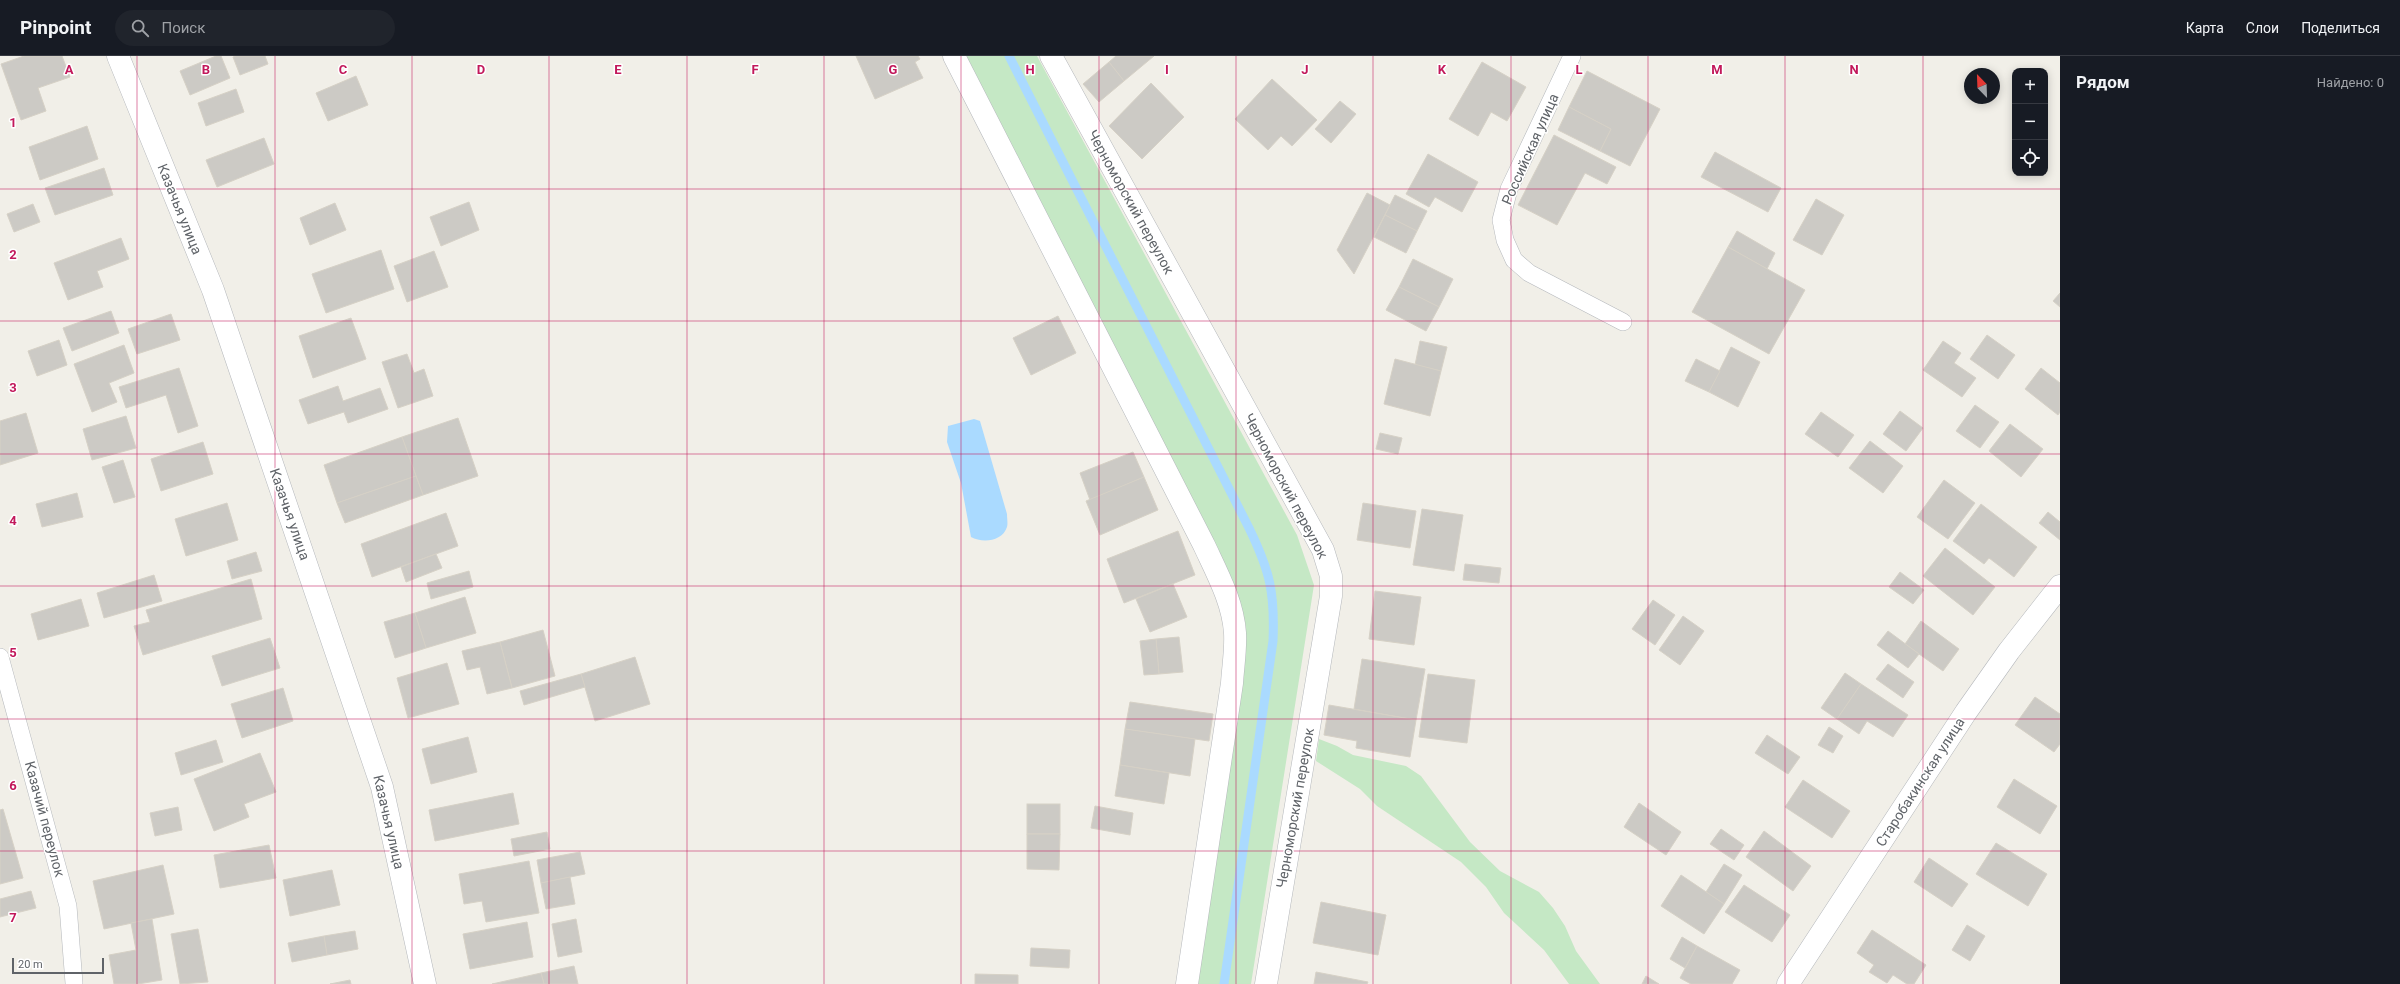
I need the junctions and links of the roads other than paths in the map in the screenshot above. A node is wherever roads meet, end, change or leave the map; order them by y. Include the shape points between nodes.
1 (118, 56) edge
2 (954, 56) edge
3 (1052, 56) edge
4 (1572, 56) edge
5 (1623, 322) dead end
6 (2060, 586) edge
7 (0, 657) edge
8 (74, 983) dead end
9 (425, 984) edge
10 (1187, 984) edge
11 (1266, 984) edge
12 (1788, 984) edge

1 - 9 street, Казачья улица via 213,290 380,780
2 - 10 street via 1204,545 1222,583 1231,612 1235,632 1232,683
3 - 11 street, Черноморский переулок via 1323,550 1331,576 1331,596
4 - 5 lane, Российская улица via 1509,189 1501,220 1505,240 1514,260 1529,273
6 - 12 street, Старобакинская улица via 2009,651 1966,712
7 - 8 lane, Казачий переулок via 68,906

